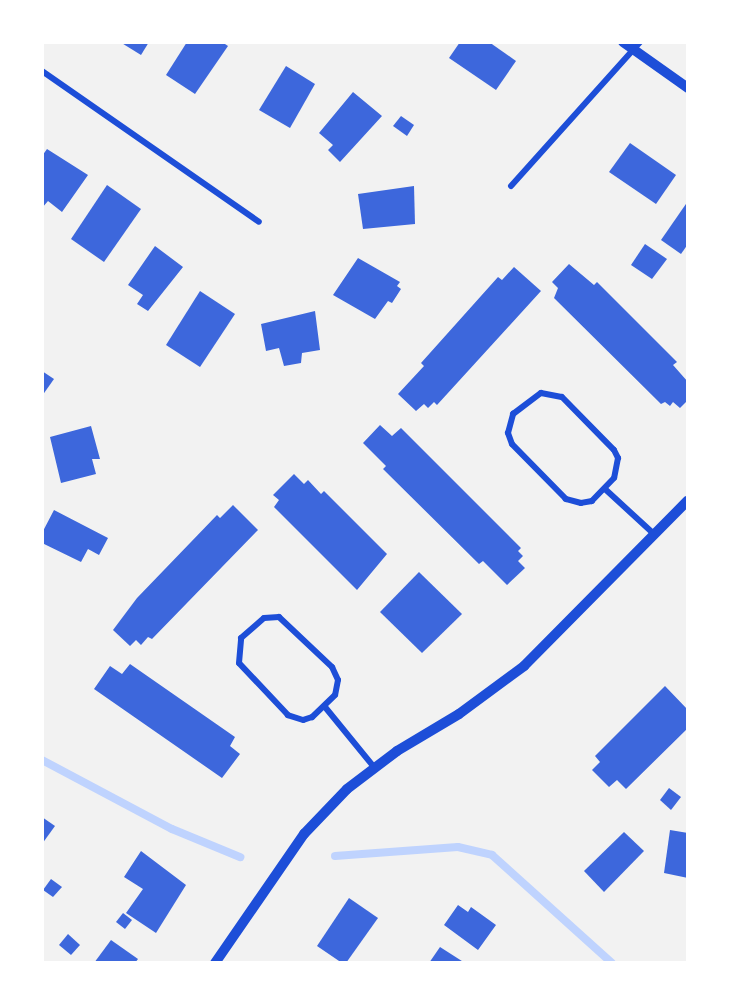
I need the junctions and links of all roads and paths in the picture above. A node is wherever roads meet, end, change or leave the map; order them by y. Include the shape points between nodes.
1 (623, 42) edge
2 (637, 46) edge
3 (42, 71) edge
4 (688, 88) edge
5 (511, 186) dead end
6 (259, 222) dead end
7 (605, 489) junction
8 (688, 500) edge
9 (655, 535) junction
10 (325, 707) junction
11 (374, 767) junction
12 (214, 963) edge

1 - 2 street
2 - 4 street
2 - 5 street
3 - 6 street
7 - 7 street via 592,501 566,499 512,444 509,422 520,405 541,393 562,397 614,450 617,468
7 - 9 street
8 - 9 street
9 - 11 street via 524,666 459,714
10 - 10 street via 338,689 336,673 286,620 264,618 241,638 237,654 243,671 288,715 303,720
10 - 11 street
11 - 12 street via 346,789 304,834

